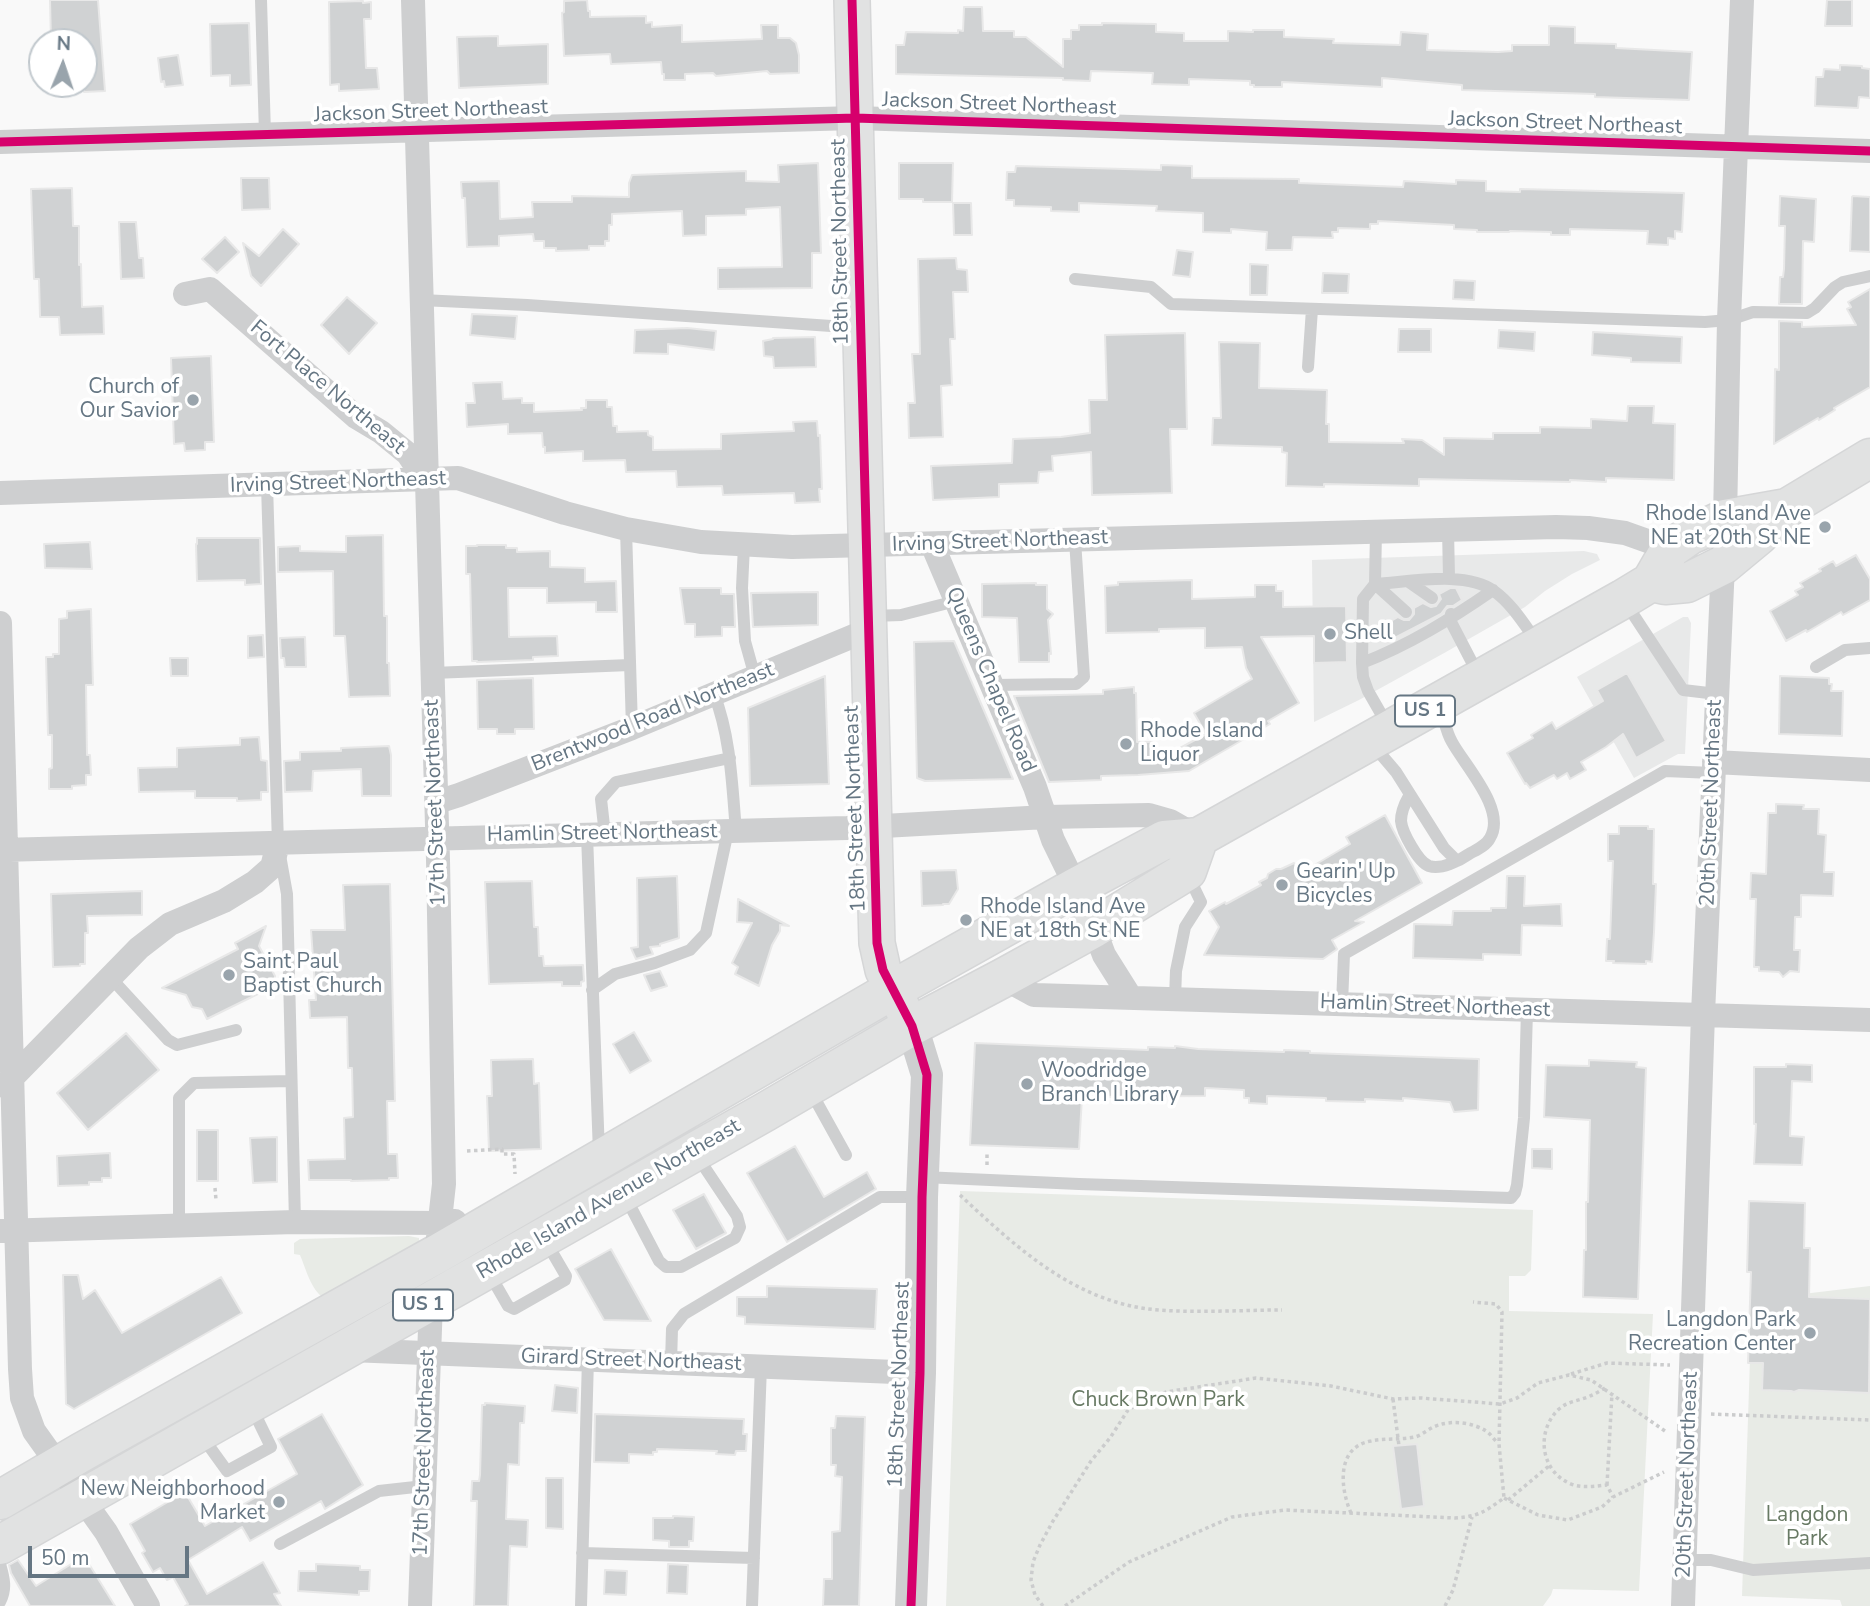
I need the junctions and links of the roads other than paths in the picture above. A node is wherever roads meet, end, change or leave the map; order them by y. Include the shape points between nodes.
1 (261, 0) edge
2 (414, 0) edge
3 (852, 0) edge
4 (1742, 0) edge
5 (855, 118) junction
6 (417, 130) junction
7 (265, 134) junction
8 (0, 142) edge
9 (1736, 148) junction
10 (1870, 151) edge
11 (1870, 276) edge
12 (1075, 279) dead end
13 (186, 293) dead end
14 (421, 300) junction
15 (1312, 309) junction
16 (1729, 320) junction
17 (861, 328) junction
18 (1308, 368) dead end
19 (1870, 458) edge
20 (426, 481) junction
21 (267, 485) junction
22 (0, 494) edge
23 (1787, 508) junction
24 (1725, 519) junction
25 (626, 529) junction
26 (1448, 529) junction
27 (1376, 531) junction
28 (1075, 540) junction
29 (932, 544) junction
30 (744, 545) junction
31 (866, 547) junction
32 (1670, 550) junction
33 (1723, 565) junction
34 (1449, 578) junction
35 (1409, 582) junction
36 (1375, 584) junction
37 (1493, 590) junction
38 (1637, 591) junction
39 (1432, 598) dead end
40 (956, 601) junction
41 (1406, 612) dead end
42 (1450, 617) junction
43 (1436, 622) dead end
44 (0, 623) edge
45 (868, 623) junction
46 (1539, 645) junction
47 (1870, 648) edge
48 (1362, 663) junction
49 (630, 665) junction
50 (1816, 667) dead end
51 (433, 673) junction
52 (755, 677) junction
53 (1480, 678) junction
54 (991, 685) junction
55 (714, 694) junction
56 (1717, 694) junction
57 (1439, 703) junction
58 (632, 728) junction
59 (1380, 735) junction
60 (730, 758) junction
61 (1713, 768) junction
62 (1870, 770) edge
63 (1409, 796) junction
64 (436, 802) junction
65 (1046, 817) junction
66 (874, 827) junction
67 (732, 831) junction
68 (596, 835) junction
69 (438, 838) junction
70 (278, 844) junction
71 (3, 850) edge
72 (1193, 854) junction
73 (1457, 861) junction
74 (1076, 887) junction
75 (1094, 928) junction
76 (110, 977) junction
77 (1003, 978) junction
78 (894, 989) junction
79 (592, 990) junction
80 (1131, 998) junction
81 (1175, 999) junction
82 (1342, 1004) junction
83 (1527, 1010) junction
84 (1703, 1014) junction
85 (1870, 1020) edge
86 (912, 1026) junction
87 (236, 1030) dead end
88 (291, 1081) junction
89 (5, 1085) edge
90 (808, 1086) junction
91 (694, 1152) junction
92 (846, 1155) dead end
93 (599, 1160) junction
94 (932, 1187) junction
95 (623, 1192) junction
96 (295, 1222) junction
97 (180, 1225) junction
98 (8, 1231) edge
99 (439, 1239) junction
100 (431, 1301) junction
101 (342, 1350) junction
102 (429, 1353) junction
103 (588, 1359) junction
104 (671, 1363) junction
105 (761, 1366) junction
106 (920, 1373) junction
107 (58, 1466) junction
108 (424, 1486) junction
109 (81, 1499) junction
110 (0, 1500) edge
111 (280, 1544) dead end
112 (0, 1545) edge
113 (582, 1553) junction
114 (754, 1558) junction
115 (1685, 1560) junction
116 (1870, 1563) edge
117 (0, 1564) edge
118 (0, 1602) edge
119 (148, 1606) edge
120 (420, 1606) edge
121 (580, 1606) edge
122 (752, 1606) edge
123 (911, 1606) edge
124 (1684, 1606) edge

1 - 7 lane
2 - 6 street, 17th Street Northeast
3 - 5 main road, 18th Street Northeast
4 - 9 street, 20th Street Northeast
5 - 6 street, Jackson Street Northeast
5 - 9 street, Jackson Street Northeast
5 - 17 main road, 18th Street Northeast
6 - 7 street, Jackson Street Northeast
6 - 14 street, 17th Street Northeast
7 - 8 street, Jackson Street Northeast
9 - 10 street, Jackson Street Northeast
9 - 16 street, 20th Street Northeast
11 - 16 lane via 1843,282 1807,313 1753,312
12 - 15 lane via 1151,287 1171,304
13 - 20 street, Fort Place Northeast via 210,289 356,417 408,454
14 - 17 lane
14 - 20 street, 17th Street Northeast
15 - 16 lane
15 - 18 lane
16 - 24 street, 20th Street Northeast
17 - 31 main road, 18th Street Northeast
19 - 23 main road
20 - 21 street, Irving Street Northeast
20 - 25 street, Irving Street Northeast via 465,480
20 - 51 street, 17th Street Northeast
21 - 22 street, Irving Street Northeast
21 - 70 lane
23 - 24 main road
23 - 33 main road
24 - 32 main road
24 - 33 street, 20th Street Northeast
25 - 30 street, Irving Street Northeast
25 - 49 lane
26 - 27 street, Irving Street Northeast
26 - 32 street, Irving Street Northeast via 1588,528 1625,533
26 - 34 lane
27 - 28 street, Irving Street Northeast
27 - 36 lane
28 - 29 street, Irving Street Northeast
28 - 54 lane via 1084,677 1076,684
29 - 31 street, Irving Street Northeast
29 - 40 street, Queens Chapel Road
30 - 31 street, Irving Street Northeast
30 - 52 lane via 745,641
31 - 45 main road, 18th Street Northeast
32 - 38 main road
33 - 38 main road via 1687,583
33 - 56 street, 20th Street Northeast
34 - 35 lane
34 - 37 lane
35 - 36 lane
35 - 39 lane
36 - 41 lane
36 - 48 lane via 1363,598
37 - 42 lane
37 - 46 lane
38 - 46 main road, Rhode Island Avenue Northeast / US 1
38 - 56 lane via 1684,690
40 - 45 lane
40 - 54 street, Queens Chapel Road
42 - 43 lane
42 - 48 lane
42 - 53 lane
44 - 71 street
45 - 52 street, Brentwood Road Northeast
45 - 66 main road, 18th Street Northeast
46 - 53 main road, Rhode Island Avenue Northeast / US 1
47 - 50 lane via 1845,650
48 - 59 lane
49 - 51 lane
49 - 58 lane
51 - 64 street, 17th Street Northeast
52 - 55 street, Brentwood Road Northeast
53 - 57 main road, Rhode Island Avenue Northeast / US 1
54 - 65 street, Queens Chapel Road
55 - 58 street, Brentwood Road Northeast
55 - 60 lane
56 - 61 street, 20th Street Northeast
57 - 59 main road, Rhode Island Avenue Northeast / US 1
57 - 73 lane via 1451,741 1488,798 1494,822 1492,837
58 - 64 street, Brentwood Road Northeast
59 - 63 lane
59 - 72 main road, Rhode Island Avenue Northeast / US 1
60 - 67 lane
60 - 68 lane via 616,782 600,799
61 - 62 street
61 - 82 lane via 1665,771 1344,954
61 - 84 street, 20th Street Northeast
63 - 73 lane
63 - 73 lane via 1401,821 1418,857 1439,867
64 - 69 street, 17th Street Northeast
65 - 66 street, Hamlin Street Northeast
65 - 72 street, Hamlin Street Northeast via 1149,815 1170,821
65 - 74 street
66 - 67 street, Hamlin Street Northeast
66 - 78 main road, 18th Street Northeast via 877,943 883,970
67 - 68 street, Hamlin Street Northeast
67 - 79 lane via 706,933 690,950 615,974
68 - 69 street, Hamlin Street Northeast
68 - 79 lane
69 - 70 street, Hamlin Street Northeast
69 - 99 street, 17th Street Northeast via 444,1184
70 - 71 street, Hamlin Street Northeast
70 - 76 street via 272,867 255,882 170,924
70 - 88 lane via 287,894
71 - 89 street
72 - 74 main road, Rhode Island Avenue Northeast / US 1 via 1164,840
72 - 75 main road, Rhode Island Avenue Northeast / US 1
72 - 81 lane via 1201,902 1185,928
74 - 78 main road, Rhode Island Avenue Northeast / US 1
75 - 77 main road, Rhode Island Avenue Northeast / US 1
75 - 80 street via 1104,955
76 - 87 lane via 177,1045
76 - 89 street
77 - 80 street, Hamlin Street Northeast via 1034,995
77 - 86 main road, Rhode Island Avenue Northeast / US 1
78 - 86 main road, 18th Street Northeast
78 - 93 main road, Rhode Island Avenue Northeast / US 1
79 - 93 lane
80 - 81 street, Hamlin Street Northeast
81 - 82 street, Hamlin Street Northeast
82 - 83 street, Hamlin Street Northeast
83 - 84 street, Hamlin Street Northeast
83 - 94 lane via 1524,1118 1517,1185 1511,1199 1096,1185
84 - 85 street, Hamlin Street Northeast
84 - 115 street, 20th Street Northeast
86 - 90 main road, Rhode Island Avenue Northeast / US 1
86 - 94 street, 18th Street Northeast via 927,1075
88 - 96 lane
88 - 97 lane via 194,1083 179,1098
89 - 98 street
90 - 91 main road, Rhode Island Avenue Northeast / US 1
90 - 92 lane
91 - 95 main road, Rhode Island Avenue Northeast / US 1
91 - 95 lane via 737,1216 740,1227 735,1238 681,1267 666,1267
93 - 99 main road, Rhode Island Avenue Northeast / US 1 via 511,1195
94 - 104 lane via 880,1197 684,1314 672,1329
94 - 106 street, 18th Street Northeast
95 - 100 main road, Rhode Island Avenue Northeast / US 1
96 - 97 street
96 - 99 street
97 - 98 street
98 - 107 street via 22,1398 34,1431
99 - 100 street, 17th Street Northeast
99 - 107 main road, Rhode Island Avenue Northeast / US 1
100 - 101 main road, Rhode Island Avenue Northeast / US 1
100 - 102 street, 17th Street Northeast
101 - 102 street, Girard Street Northeast
101 - 109 main road, Rhode Island Avenue Northeast / US 1
102 - 103 street, Girard Street Northeast
102 - 108 street, 17th Street Northeast
103 - 104 street, Girard Street Northeast
103 - 113 lane
104 - 105 street, Girard Street Northeast
105 - 106 street, Girard Street Northeast
105 - 114 lane
106 - 123 street, 18th Street Northeast
107 - 109 street
107 - 110 main road, Rhode Island Avenue Northeast / US 1
108 - 111 lane via 379,1491
108 - 120 street, 17th Street Northeast
109 - 112 main road, Rhode Island Avenue Northeast / US 1
109 - 119 street via 106,1532
113 - 114 lane
113 - 121 lane
114 - 122 lane
115 - 116 lane via 1712,1560 1753,1570
115 - 124 street, 20th Street Northeast
117 - 118 lane via 5,1581

